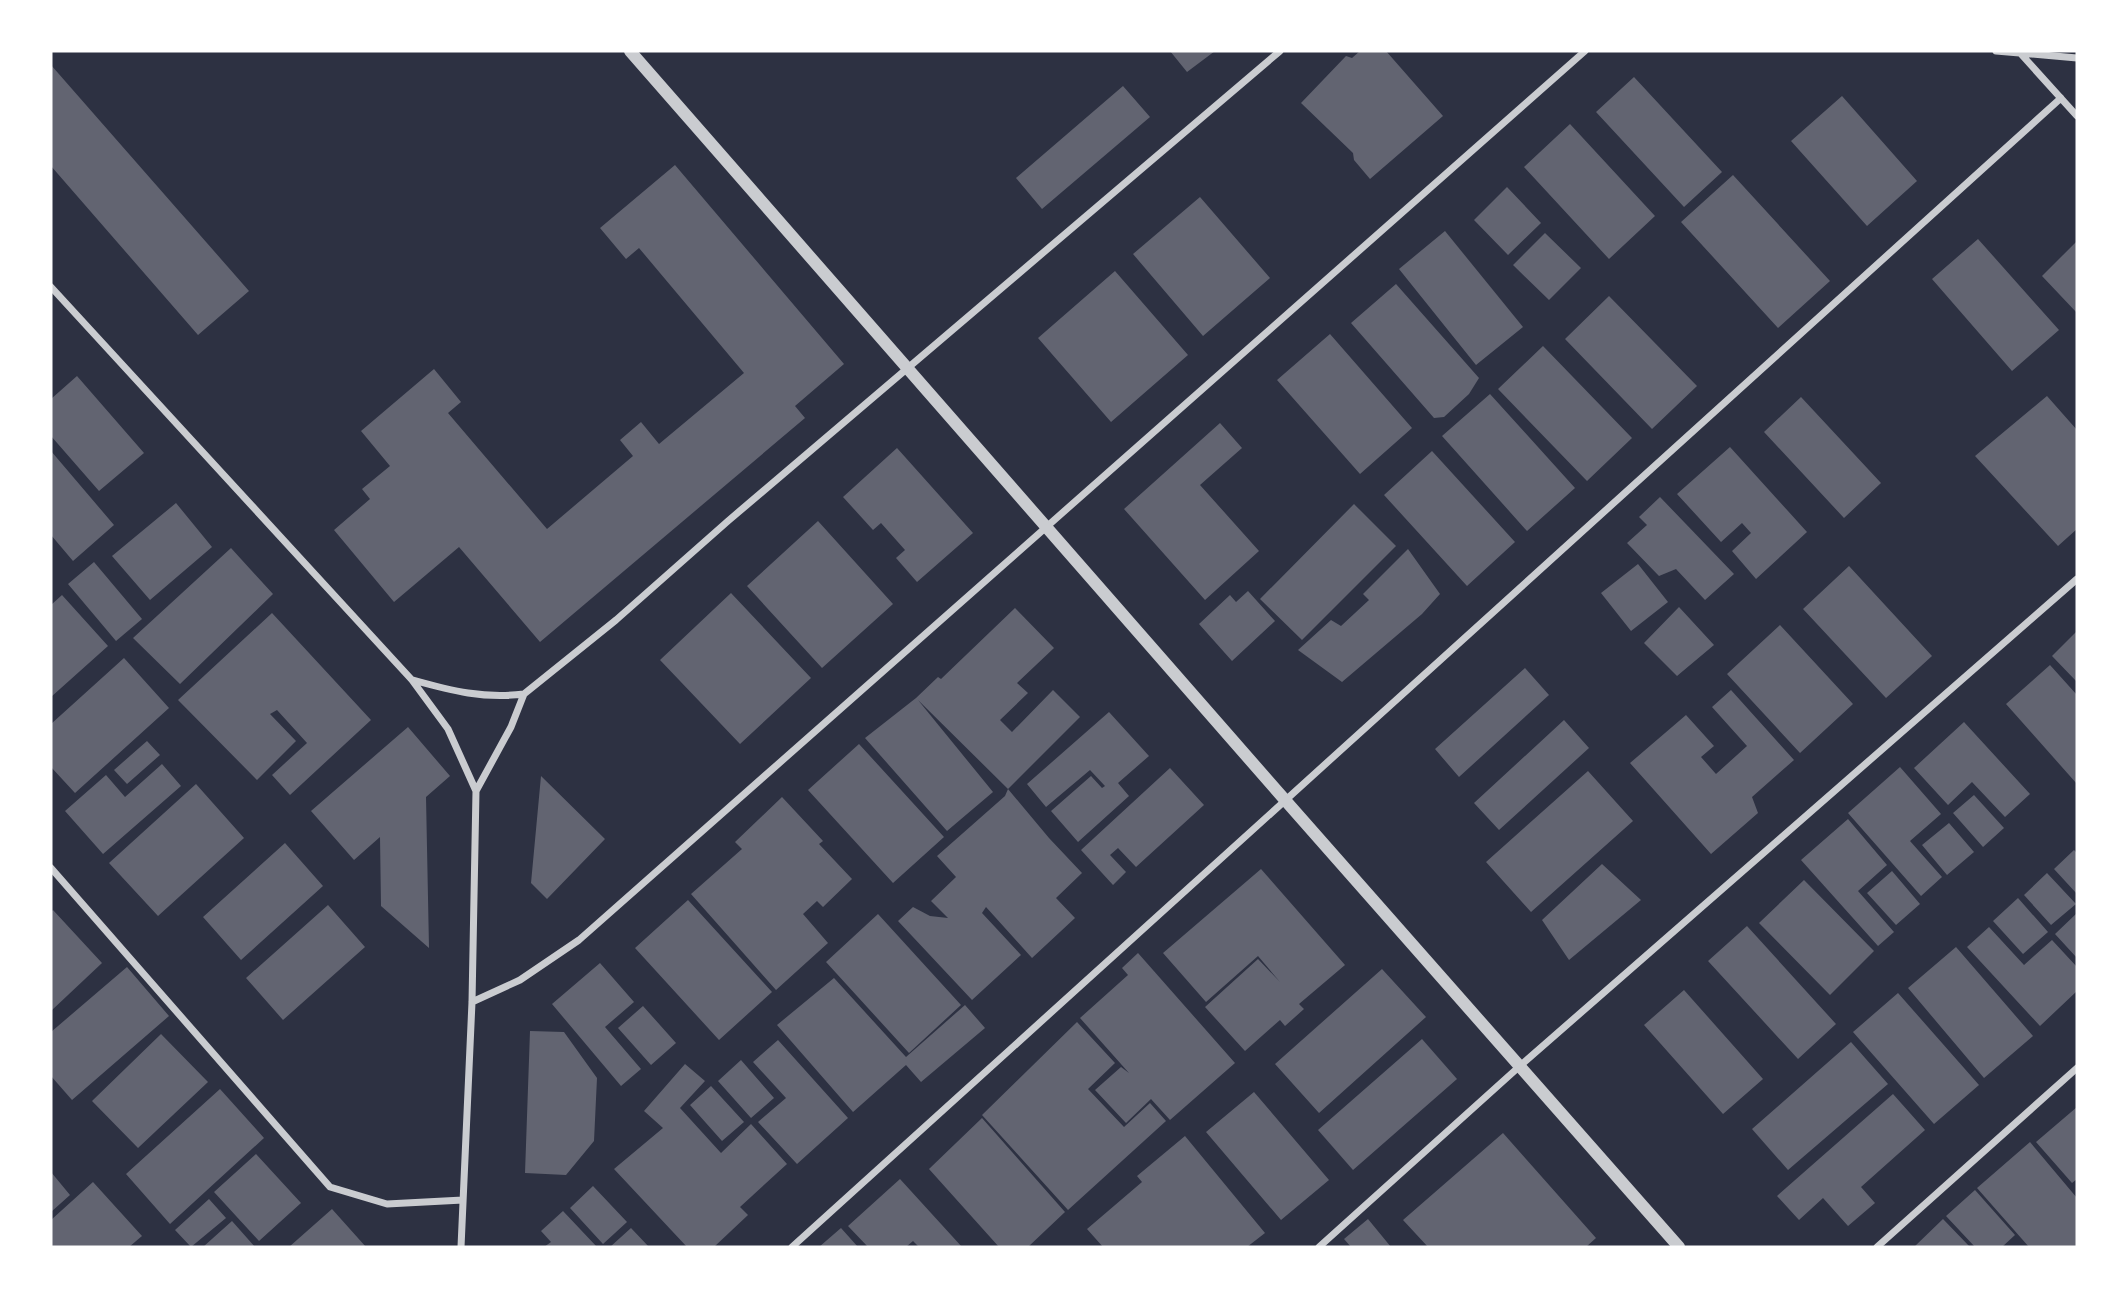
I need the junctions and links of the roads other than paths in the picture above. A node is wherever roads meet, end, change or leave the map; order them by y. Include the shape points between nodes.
1 (631, 51) edge
2 (1280, 51) edge
3 (1585, 51) edge
4 (1996, 51) edge
5 (2021, 54) junction
6 (2077, 58) edge
7 (2061, 98) junction
8 (2077, 116) edge
9 (51, 287) edge
10 (908, 367) junction
11 (1048, 527) junction
12 (2077, 579) edge
13 (412, 680) junction
14 (524, 694) junction
15 (476, 791) junction
16 (1285, 800) junction
17 (51, 868) edge
18 (472, 1002) junction
19 (1521, 1065) junction
20 (2077, 1068) edge
21 (463, 1200) junction
22 (461, 1247) edge
23 (792, 1247) edge
24 (1319, 1247) edge
25 (1679, 1247) edge
26 (1877, 1247) edge

1 - 10 street
2 - 10 street
3 - 11 street
4 - 5 street
5 - 6 street
5 - 7 street
7 - 8 street
7 - 16 street
9 - 13 street
10 - 11 street
10 - 14 street
11 - 16 street
11 - 18 street via 579,940 520,980
12 - 19 street
13 - 14 street via 469,694
13 - 15 street via 448,729
14 - 15 street
15 - 18 street
16 - 19 street
16 - 23 street
17 - 21 street via 330,1187 387,1204
18 - 21 street
19 - 24 street
19 - 25 street
20 - 26 street
21 - 22 street

